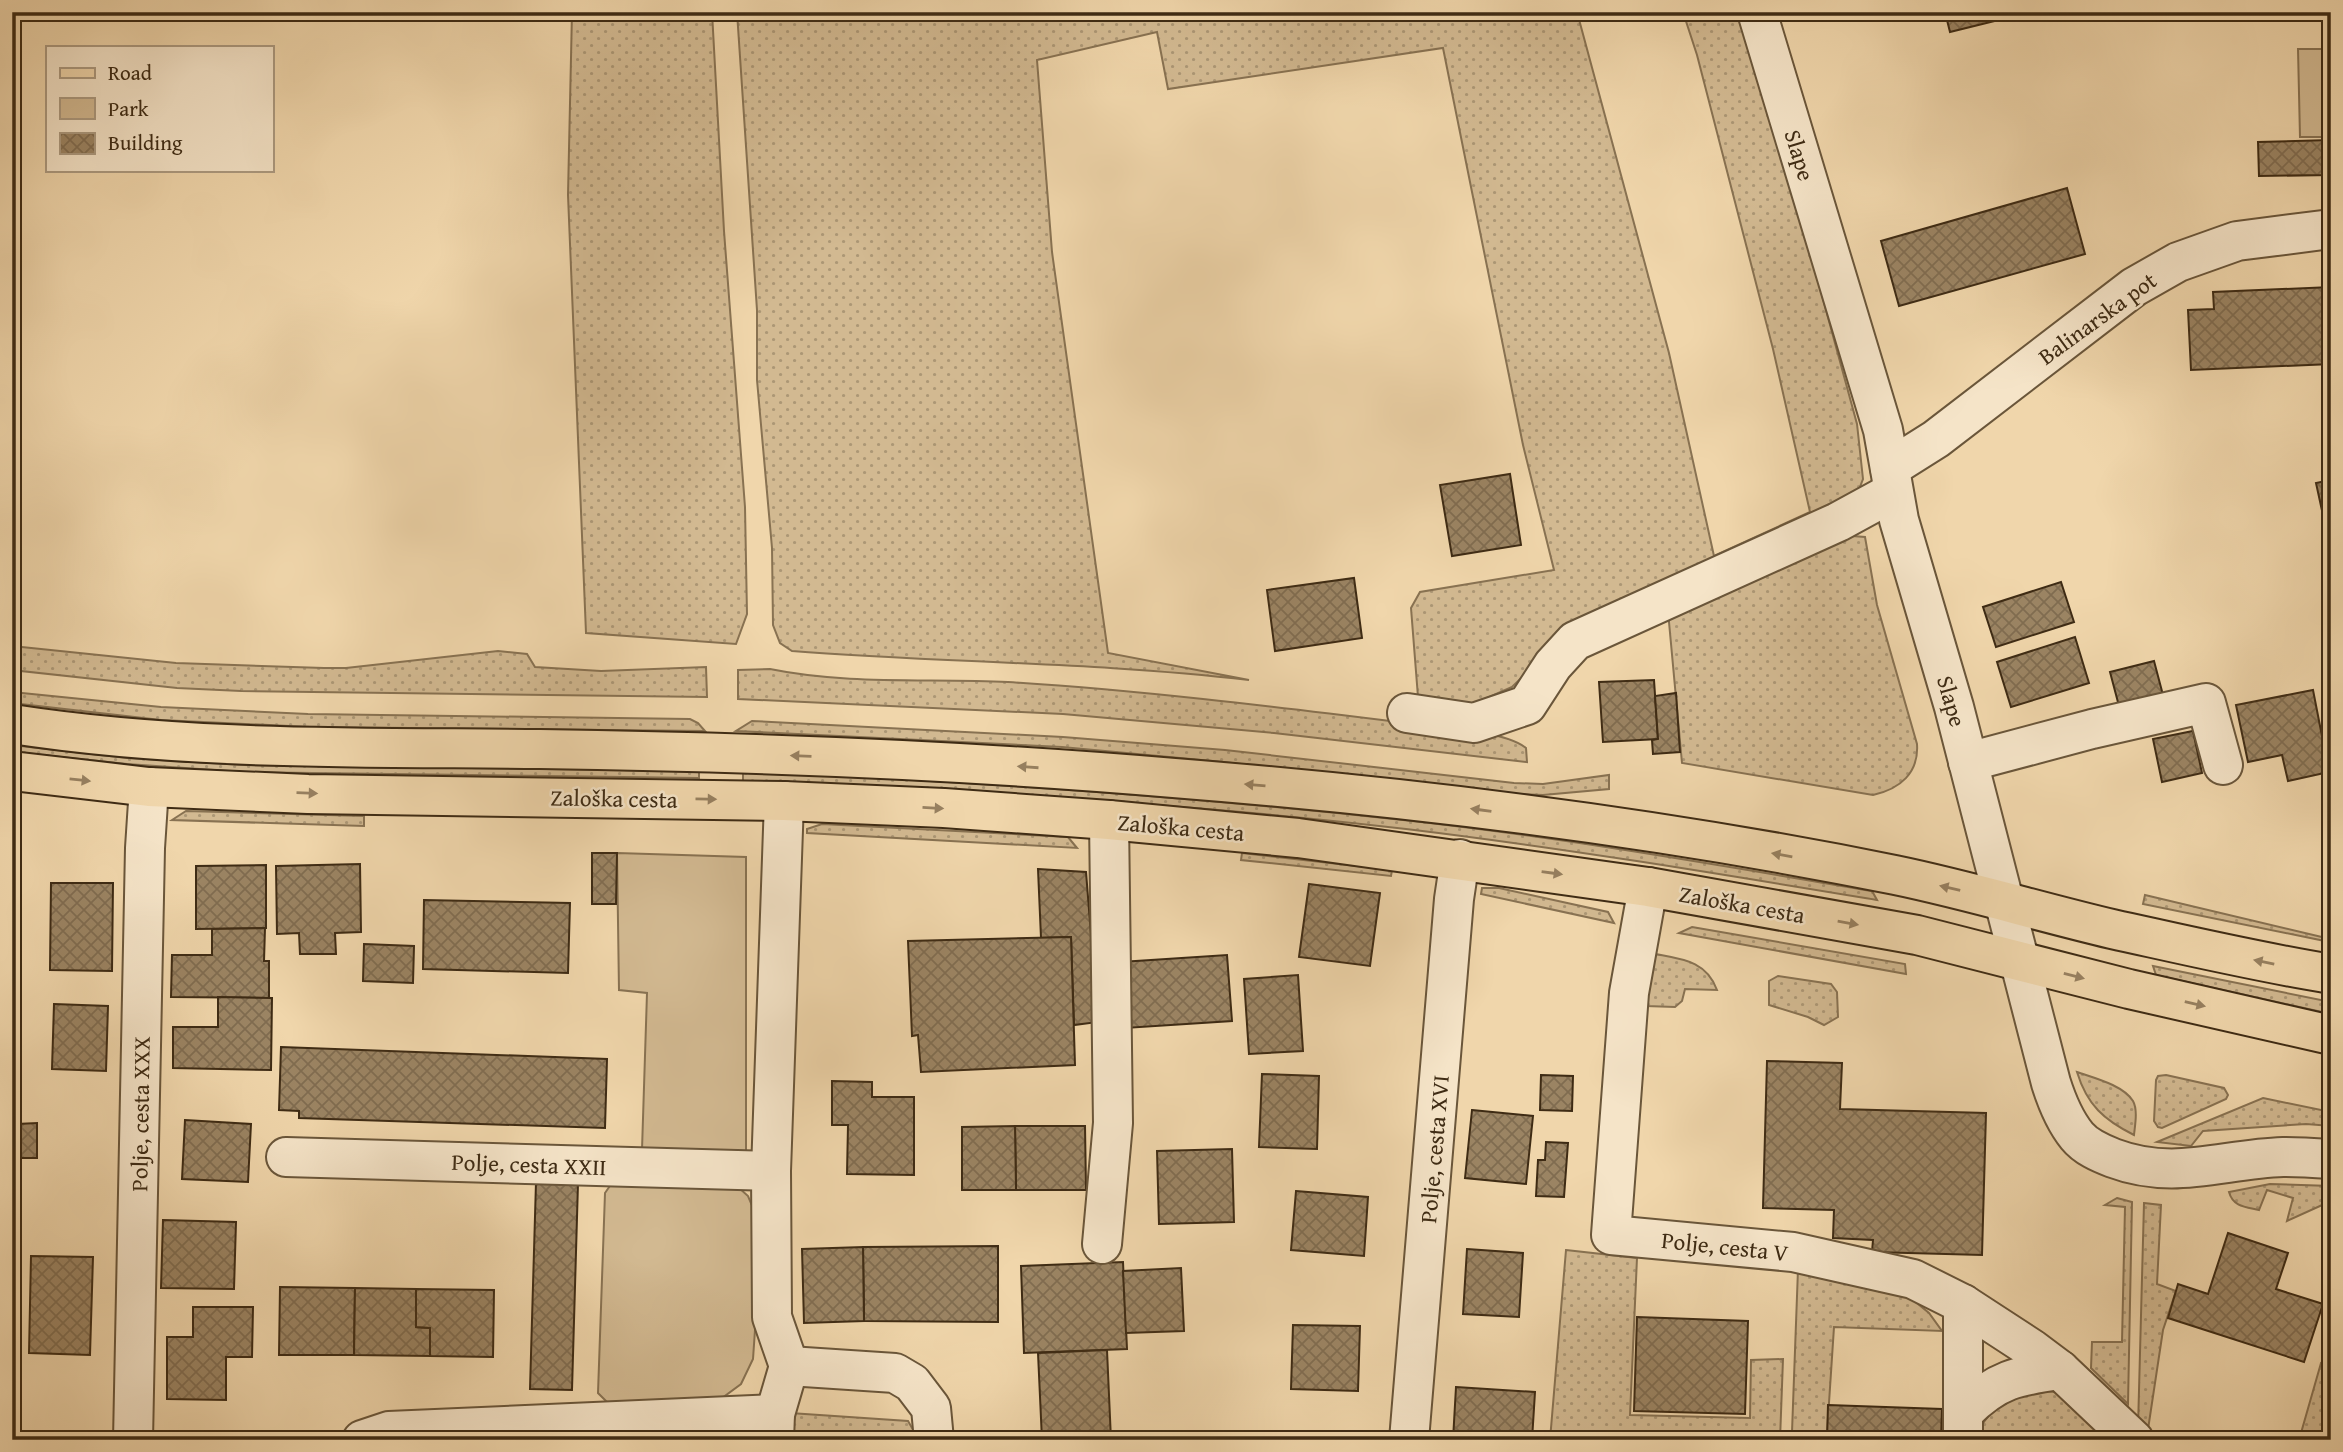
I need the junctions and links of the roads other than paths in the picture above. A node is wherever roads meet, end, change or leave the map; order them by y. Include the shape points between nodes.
1 (1757, 12) edge
2 (2331, 229) edge
3 (1892, 480) junction
4 (1407, 713) dead end
5 (12, 724) edge
6 (1968, 762) junction
7 (2223, 765) dead end
8 (12, 771) edge
9 (149, 787) junction
10 (784, 801) junction
11 (1109, 820) junction
12 (1460, 859) junction
13 (1648, 887) junction
14 (2003, 901) junction
15 (2019, 963) junction
16 (2331, 974) edge
17 (2331, 1035) edge
18 (286, 1157) dead end
19 (2331, 1160) edge
20 (771, 1171) junction
21 (1102, 1244) dead end
22 (1963, 1304) junction
23 (789, 1366) junction
24 (2060, 1370) junction
25 (1964, 1425) edge
26 (774, 1427) edge
27 (133, 1440) edge
28 (362, 1440) edge
29 (934, 1440) edge
30 (1409, 1440) edge
31 (2134, 1440) edge

1 - 3 street, Slape via 1883,430
2 - 3 street, Balinarska pot via 2237,241 2178,262 2134,287 1936,439
3 - 4 street, Balinarska pot via 1838,522 1575,641 1527,705 1474,723
3 - 6 street, Slape via 1899,520
14 -> 5 main road, Zaloška cesta via 1898,875 1722,844 1321,790 959,762 722,752 311,747 156,740
6 - 7 street via 2206,703
6 - 14 street, Slape
8 -> 9 main road, Zaloška cesta
9 -> 10 main road, Zaloška cesta
9 - 27 street, Polje, cesta XXX
10 -> 11 main road, Zaloška cesta
10 - 20 street
11 - 12 main road, Zaloška cesta
11 - 21 street via 1113,1122
12 -> 13 main road, Zaloška cesta
12 - 30 street, Polje, cesta XVI
13 -> 15 main road, Zaloška cesta via 1917,935
13 - 22 street, Polje, cesta V via 1629,993 1611,1235 1793,1252 1913,1279
14 - 15 street, Slape
16 -> 14 main road, Zaloška cesta
15 -> 17 main road, Zaloška cesta
15 - 19 street, Slape via 2059,1107 2089,1146 2120,1160 2160,1169 2282,1157
18 - 20 street, Polje, cesta XXII
20 - 23 street via 772,1317
22 - 24 street, Polje, cesta V
22 - 25 street
23 - 26 street
23 - 29 street via 895,1373 912,1383 931,1408
24 - 25 street via 1994,1386
24 - 31 street, Polje, cesta V
26 - 28 street via 389,1431

